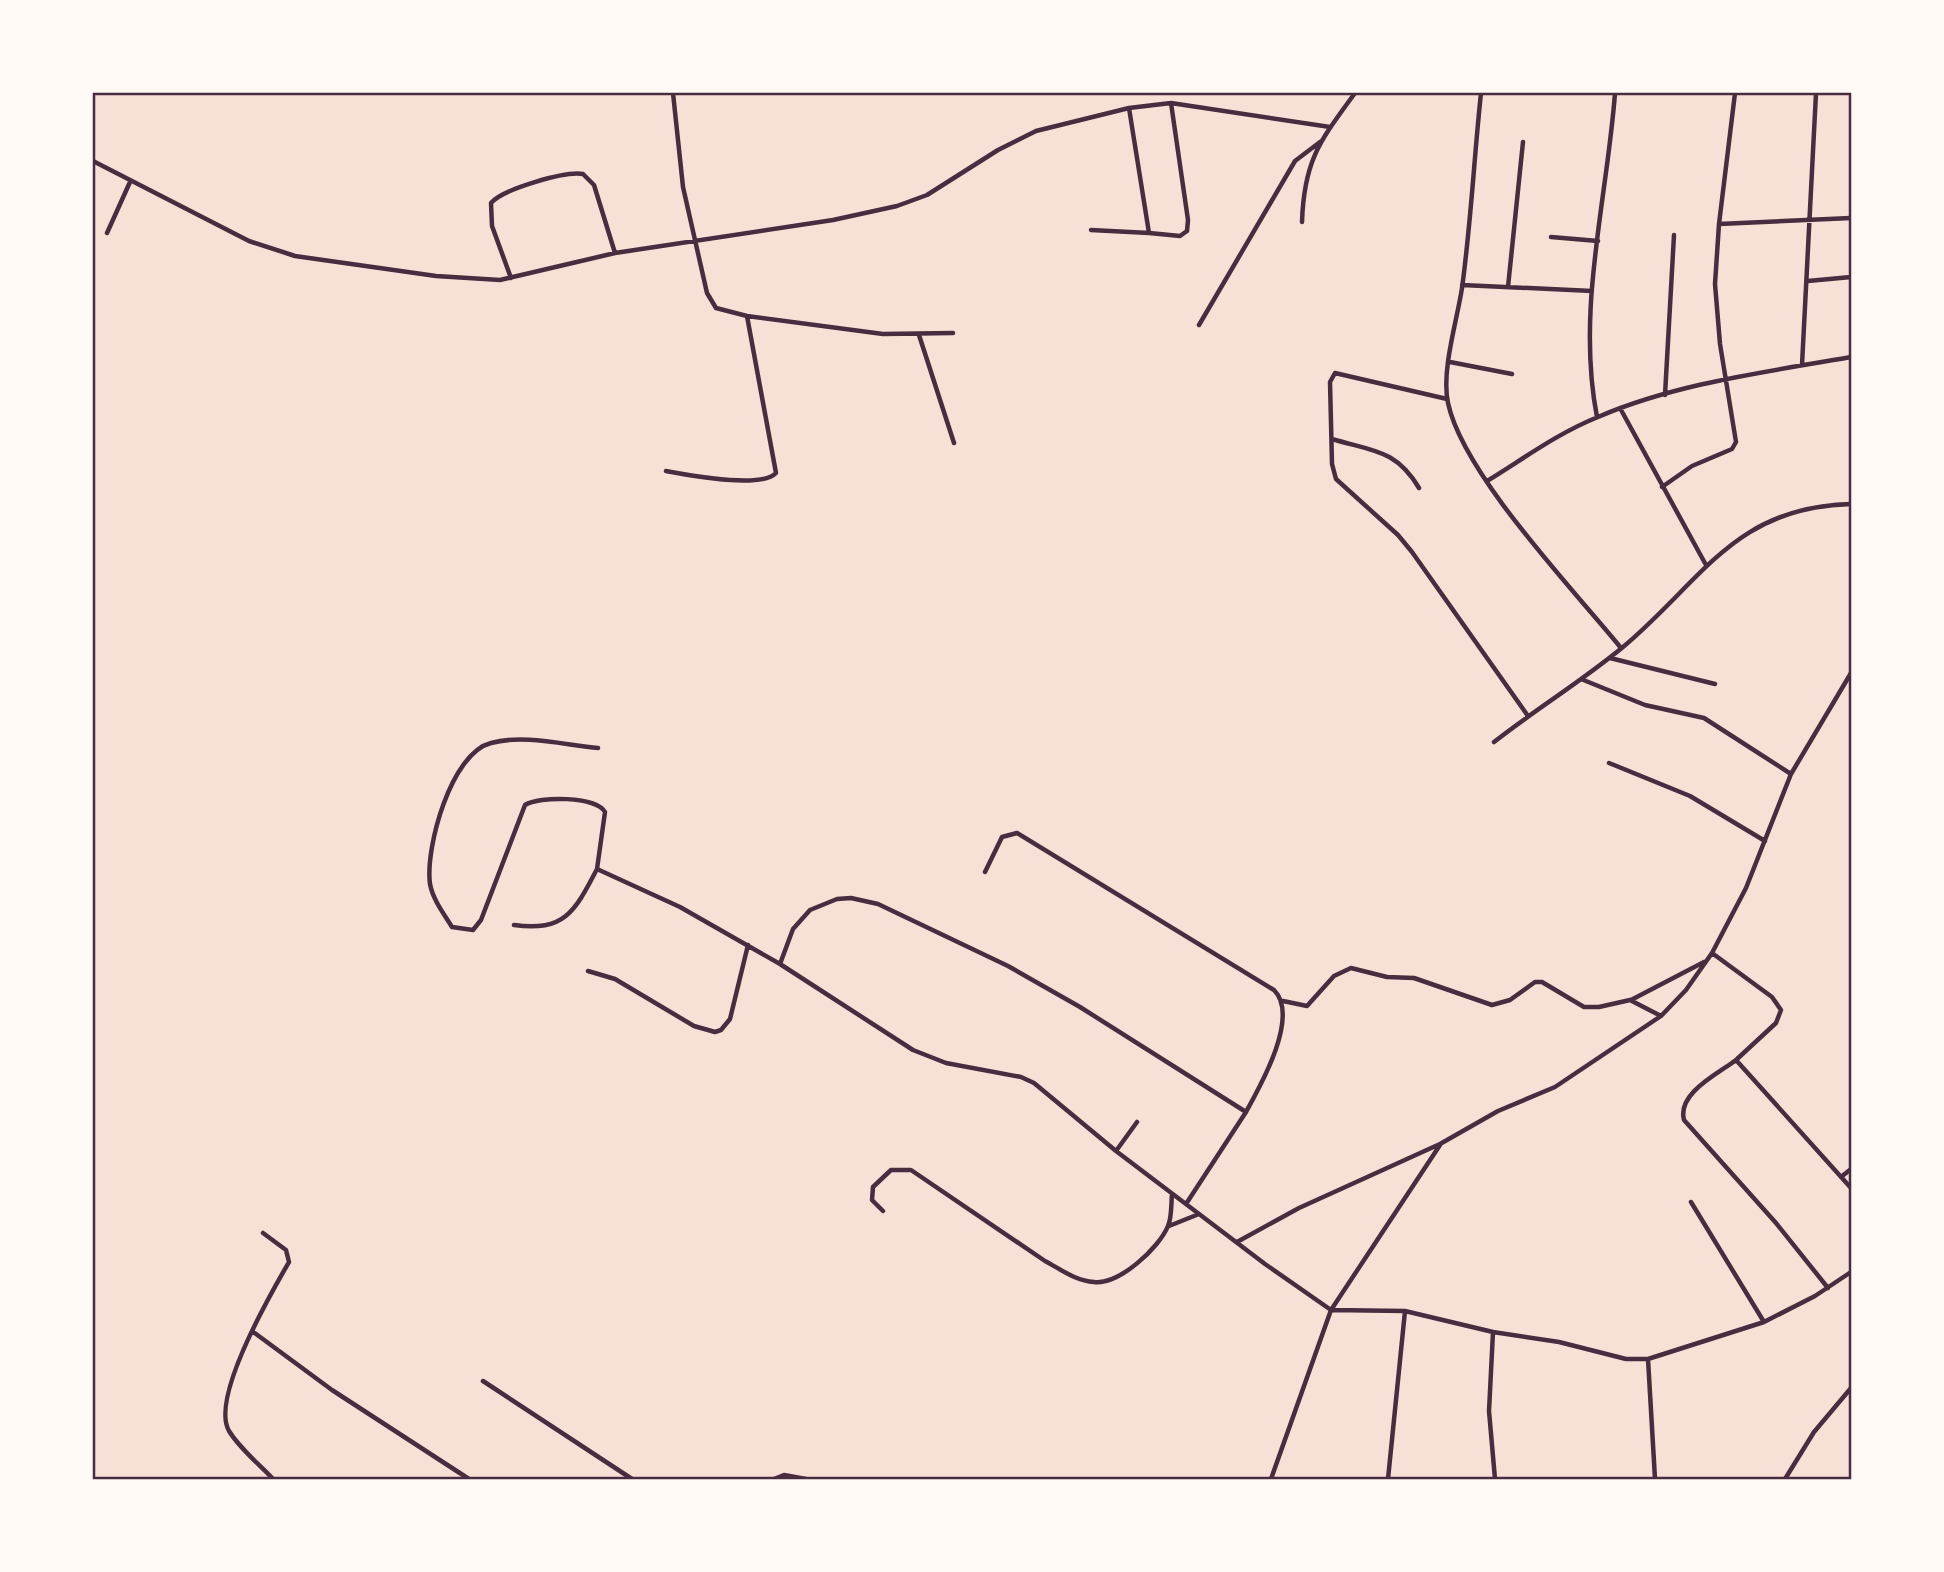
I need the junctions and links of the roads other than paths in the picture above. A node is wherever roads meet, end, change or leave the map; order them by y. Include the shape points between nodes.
1 (673, 93) edge
2 (1355, 93) edge
3 (1481, 93) edge
4 (1615, 93) edge
5 (1735, 93) edge
6 (1816, 93) edge
7 (1171, 103) junction
8 (1129, 108) junction
9 (1330, 127) junction
10 (1320, 142) junction
11 (1522, 142) dead end
12 (93, 161) edge
13 (130, 182) junction
14 (1851, 218) edge
15 (1811, 221) junction
16 (1302, 222) dead end
17 (1719, 224) junction
18 (1091, 230) dead end
19 (107, 233) dead end
20 (1149, 233) junction
21 (1674, 235) dead end
22 (1551, 237) dead end
23 (1598, 241) junction
24 (697, 242) junction
25 (615, 253) junction
26 (1851, 277) edge
27 (511, 278) junction
28 (1808, 281) junction
29 (1462, 285) junction
30 (1508, 287) junction
31 (1592, 291) junction
32 (747, 316) junction
33 (1199, 325) dead end
34 (953, 333) dead end
35 (919, 335) junction
36 (1851, 357) edge
37 (1450, 362) junction
38 (1802, 365) junction
39 (1512, 374) dead end
40 (1726, 380) junction
41 (1665, 395) junction
42 (1447, 399) junction
43 (1620, 408) junction
44 (1597, 417) junction
45 (1332, 439) junction
46 (954, 443) dead end
47 (666, 471) dead end
48 (1487, 481) junction
49 (1662, 487) junction
50 (1419, 488) dead end
51 (1851, 504) edge
52 (1706, 565) junction
53 (1621, 648) junction
54 (1609, 658) junction
55 (1851, 673) edge
56 (1581, 679) junction
57 (1715, 684) dead end
58 (1528, 716) junction
59 (1494, 742) dead end
60 (598, 748) dead end
61 (1609, 763) dead end
62 (1791, 774) junction
63 (1765, 841) junction
64 (597, 870) junction
65 (985, 872) dead end
66 (514, 925) dead end
67 (748, 945) junction
68 (1712, 953) junction
69 (1707, 960) junction
70 (780, 964) junction
71 (588, 971) dead end
72 (1630, 1000) junction
73 (1283, 1001) junction
74 (1661, 1016) junction
75 (1736, 1060) junction
76 (1246, 1112) junction
77 (1137, 1122) dead end
78 (1440, 1144) junction
79 (1116, 1151) junction
80 (1851, 1169) edge
81 (1842, 1177) junction
82 (1851, 1188) edge
83 (1172, 1194) junction
84 (1691, 1202) dead end
85 (1186, 1204) junction
86 (883, 1211) dead end
87 (1199, 1214) junction
88 (1168, 1227) junction
89 (263, 1233) dead end
90 (1237, 1242) junction
91 (1851, 1272) edge
92 (1828, 1288) junction
93 (1331, 1310) junction
94 (1405, 1311) junction
95 (1764, 1322) junction
96 (252, 1331) junction
97 (1493, 1332) junction
98 (1648, 1359) junction
99 (483, 1381) dead end
100 (1851, 1388) edge
101 (273, 1479) edge
102 (469, 1479) edge
103 (632, 1479) edge
104 (774, 1479) edge
105 (806, 1479) edge
106 (1271, 1479) edge
107 (1388, 1479) edge
108 (1495, 1479) edge
109 (1654, 1479) edge
110 (1785, 1479) edge

1 - 24 street via 683,187
2 - 9 street
3 - 29 street
4 - 23 street
5 - 17 street
6 - 15 street
7 - 8 street
7 - 9 street
7 - 20 street via 1188,225 1180,236
8 - 20 street
8 - 24 street via 1037,131 914,201 833,220
9 - 10 street
10 - 16 street via 1305,180
10 - 33 street via 1295,162
11 - 30 street
12 - 13 street
13 - 19 street
13 - 27 street via 250,240 295,256 467,279
14 - 15 street
15 - 17 street
15 - 28 street
17 - 40 street via 1715,294
18 - 20 street
21 - 41 street
22 - 23 street
23 - 31 street
24 - 25 street
24 - 32 street via 713,306
25 - 27 street
25 - 27 street via 594,185 583,174 570,173 504,193 491,203 492,226
26 - 28 street
28 - 38 street
29 - 30 street
29 - 37 street
30 - 31 street
31 - 44 street via 1589,357
32 - 35 street
32 - 47 street via 776,473 768,478 736,480
34 - 35 street
35 - 46 street
36 - 38 street
37 - 39 street
37 - 42 street
38 - 40 street
40 - 41 street
40 - 49 street via 1737,437 1734,446
41 - 43 street
42 - 45 street via 1335,373 1330,383
42 - 48 street via 1461,440
43 - 44 street
43 - 49 street
44 - 48 street
45 - 50 street via 1394,457
45 - 58 street via 1336,479 1412,552
48 - 53 street
49 - 52 street
51 - 52 street via 1822,506 1770,520 1734,540
52 - 53 street
53 - 54 street
54 - 56 street
54 - 57 street
55 - 62 street
56 - 58 street
56 - 62 street via 1645,705 1704,718
58 - 59 street
60 - 64 street via 508,741 490,743 469,756 454,776 440,821 430,881 452,927 473,930 481,920 523,808 539,800 587,801 603,808
61 - 63 street via 1690,796
62 - 63 street
63 - 68 street
64 - 66 street via 561,920 544,928
64 - 67 street via 680,907
65 - 73 street via 1002,837 1017,832 1274,990
67 - 70 street
67 - 71 street via 730,1019 715,1032 694,1026 615,979
68 - 69 street
68 - 75 street via 1780,1006 1776,1023
69 - 72 street
69 - 74 street
70 - 76 street via 799,918 821,904 851,898 908,917 1008,966
70 - 79 street via 913,1050 946,1063 1028,1079
72 - 73 street via 1584,1007 1549,984 1535,982 1510,1000 1492,1005 1414,978 1351,968 1334,976 1310,1005
72 - 74 street
73 - 76 street via 1284,1016 1275,1048
74 - 78 street via 1555,1087 1498,1111
75 - 81 street
75 - 92 street via 1686,1099 1684,1120
76 - 85 street
77 - 79 street
78 - 90 street via 1299,1208
78 - 93 street
79 - 83 street
80 - 81 street
81 - 82 street
83 - 85 street
83 - 88 street
84 - 95 street
85 - 87 street
86 - 88 street via 872,1200 873,1187 891,1170 911,1170 1045,1261 1097,1283 1124,1275
87 - 88 street
87 - 90 street
89 - 96 street via 283,1246 289,1262
90 - 93 street
91 - 92 street
92 - 95 street
93 - 94 street
93 - 106 street
94 - 97 street
94 - 107 street
95 - 98 street
96 - 101 street via 225,1416 229,1430
96 - 102 street via 332,1390
97 - 98 street via 1626,1359
97 - 108 street via 1489,1411
98 - 109 street
99 - 103 street
100 - 110 street via 1814,1432
104 - 105 street via 785,1475

